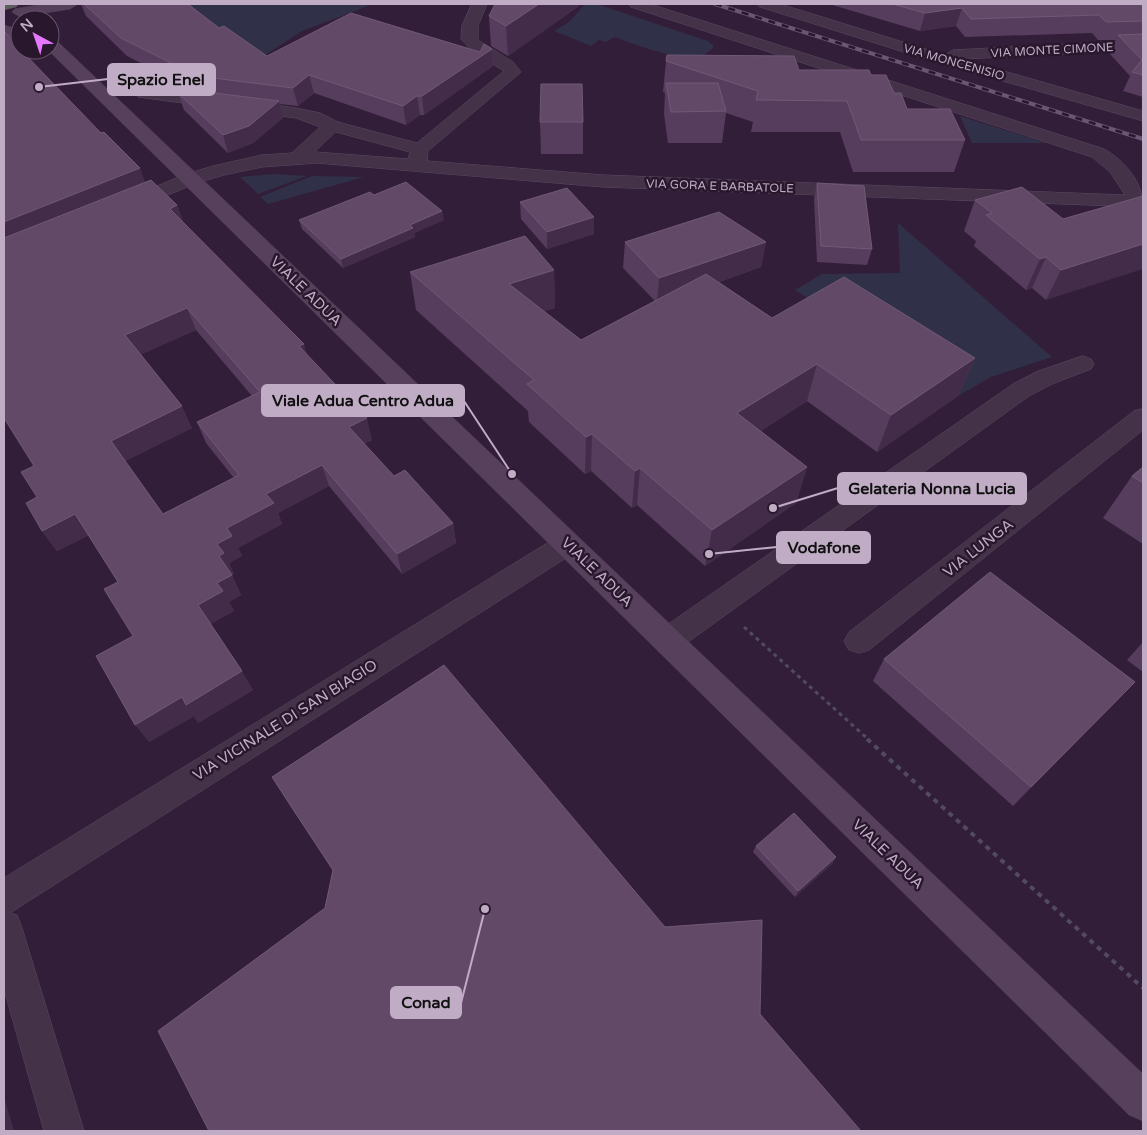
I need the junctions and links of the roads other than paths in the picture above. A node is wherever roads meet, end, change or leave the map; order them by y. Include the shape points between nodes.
1 (70, 4) edge
2 (78, 4) edge
3 (479, 4) edge
4 (636, 4) edge
5 (765, 4) edge
6 (30, 10) edge
7 (60, 11) edge
8 (1143, 45) edge
9 (60, 53) edge
10 (932, 56) junction
11 (144, 93) dead end
12 (1143, 116) edge
13 (332, 126) junction
14 (420, 157) junction
15 (298, 158) junction
16 (190, 179) junction
17 (1141, 201) edge
18 (113, 211) edge
19 (1084, 364) dead end
20 (1143, 417) edge
21 (567, 544) junction
22 (667, 641) junction
23 (859, 641) dead end
24 (4, 898) edge
25 (4, 928) edge
26 (1143, 1101) edge
27 (64, 1131) edge

1 - 6 main road
2 - 7 main road
3 - 14 street via 468,28 469,40 513,72
4 - 17 street via 1098,154 1114,162
5 - 10 street, VIA MONCENISIO
8 - 10 street, VIA MONTE CIMONE
9 - 16 main road, VIALE ADUA
10 - 12 street, VIA MONCENISIO
11 - 13 street, VIA GORA E BARBATOLE via 296,113
13 - 14 street, VIA GORA E BARBATOLE
13 - 15 street
14 - 15 street, VIA GORA E BARBATOLE
14 - 17 street, VIA GORA E BARBATOLE via 603,181
15 - 16 street, VIA GORA E BARBATOLE via 238,166
16 - 18 street, VIA GORA E BARBATOLE
16 - 21 main road, VIALE ADUA
19 - 22 street via 1021,390
20 - 23 street, VIA LUNGA
21 - 22 main road, VIALE ADUA
21 - 24 street, VIA VICINALE DI SAN BIAGIO
22 - 26 main road, VIALE ADUA
25 - 27 street

